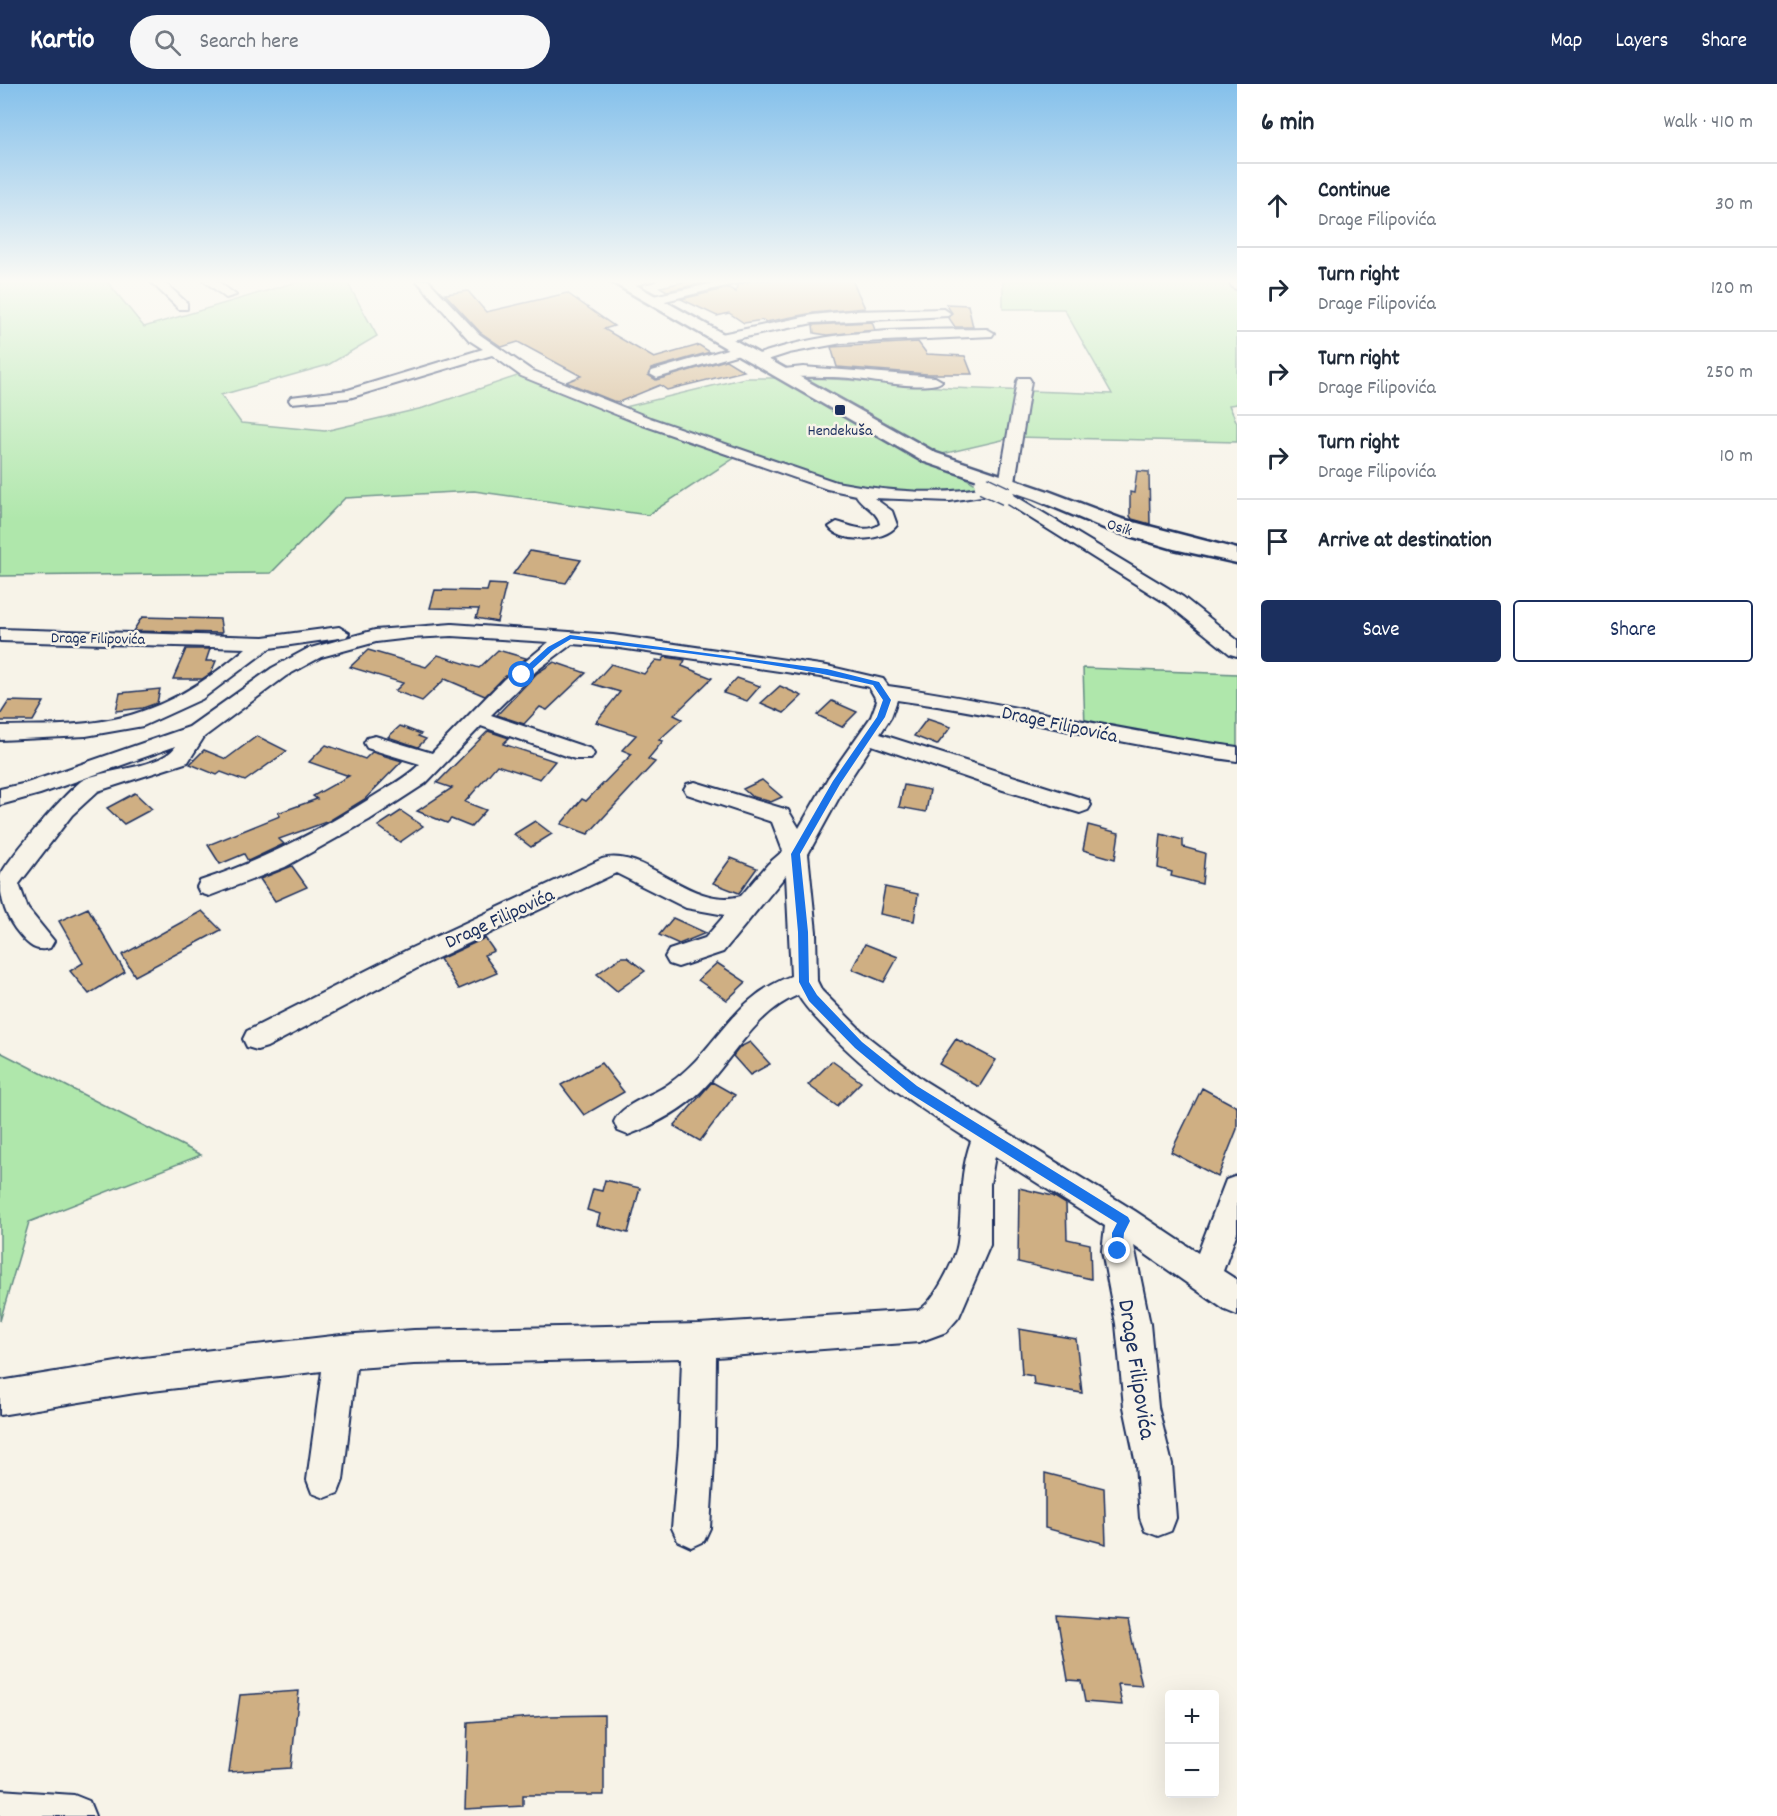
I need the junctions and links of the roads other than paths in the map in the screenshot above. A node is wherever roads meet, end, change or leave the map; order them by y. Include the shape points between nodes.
1 (459, 361) edge
2 (507, 361) edge
3 (701, 361) edge
4 (761, 361) edge
5 (784, 373) junction
6 (657, 374) dead end
7 (935, 381) dead end
8 (1024, 381) dead end
9 (296, 400) dead end
10 (928, 457) junction
11 (1009, 488) junction
12 (863, 492) junction
13 (837, 527) dead end
14 (1237, 556) edge
15 (0, 635) edge
16 (375, 636) junction
17 (570, 637) junction
18 (264, 643) junction
19 (1237, 650) edge
20 (883, 692) junction
21 (478, 718) junction
22 (196, 732) junction
23 (0, 733) edge
24 (869, 737) junction
25 (375, 743) dead end
26 (583, 754) dead end
27 (1237, 754) edge
28 (435, 761) junction
29 (695, 789) dead end
30 (0, 797) edge
31 (1080, 805) dead end
32 (796, 854) junction
33 (209, 887) dead end
34 (3, 888) edge
35 (749, 903) junction
36 (41, 941) dead end
37 (678, 957) dead end
38 (804, 982) junction
39 (257, 1039) dead end
40 (628, 1122) dead end
41 (988, 1136) junction
42 (1237, 1190) edge
43 (1124, 1221) junction
44 (1205, 1277) junction
45 (1237, 1299) edge
46 (699, 1341) junction
47 (341, 1352) junction
48 (0, 1398) edge
49 (324, 1480) dead end
50 (1158, 1518) dead end
51 (691, 1528) dead end
52 (0, 1811) edge
53 (74, 1816) edge

1 - 9 street via 348,394
2 - 12 street via 526,373 645,421 833,486
3 - 6 street
4 - 5 main road, Osik
5 - 7 street via 803,371
5 - 10 main road, Osik
8 - 11 street
10 - 11 main road, Osik
10 - 11 street, bridge via 983,485
11 - 12 street via 941,496
11 - 14 main road, Osik via 1114,524
11 - 19 street via 1176,601
12 - 13 street via 887,516 889,525 883,532 871,534
15 - 18 street, Drage Filipovića
16 - 17 street, Drage Filipovića via 452,630
16 - 18 street, Drage Filipovića via 323,634
16 - 22 street, Drage Filipovića via 314,653 279,672
17 - 20 street, Drage Filipovića via 827,672 876,683
17 - 21 street via 550,648
18 - 23 street via 208,689 168,710 113,726
20 - 24 street via 887,700
20 - 27 street, Drage Filipovića via 942,698 1084,730
21 - 26 street
21 - 28 street
22 - 30 street, Drage Filipovića
22 - 34 street, Drage Filipovića via 180,757 90,786 64,810
24 - 31 street
24 - 32 street via 836,783
25 - 28 street
28 - 33 street via 420,776 343,827 251,874
29 - 32 street via 780,816
32 - 35 street via 776,870
32 - 38 street
34 - 36 street, Drage Filipovića via 11,906
35 - 37 street via 714,945
35 - 39 street, Drage Filipovića via 734,907 695,902 616,864 416,957
38 - 40 street via 790,986 742,1020 677,1096
38 - 41 street via 813,998 858,1045 913,1089
41 - 43 street
41 - 46 street via 975,1184 974,1245 947,1306 934,1320 919,1326
42 - 44 street
43 - 44 street
43 - 50 street, Drage Filipovića via 1118,1233 1118,1251 1132,1324 1141,1407 1154,1464
44 - 45 street
46 - 47 street
46 - 51 street
47 - 48 street via 135,1376
47 - 49 street
52 - 53 street

